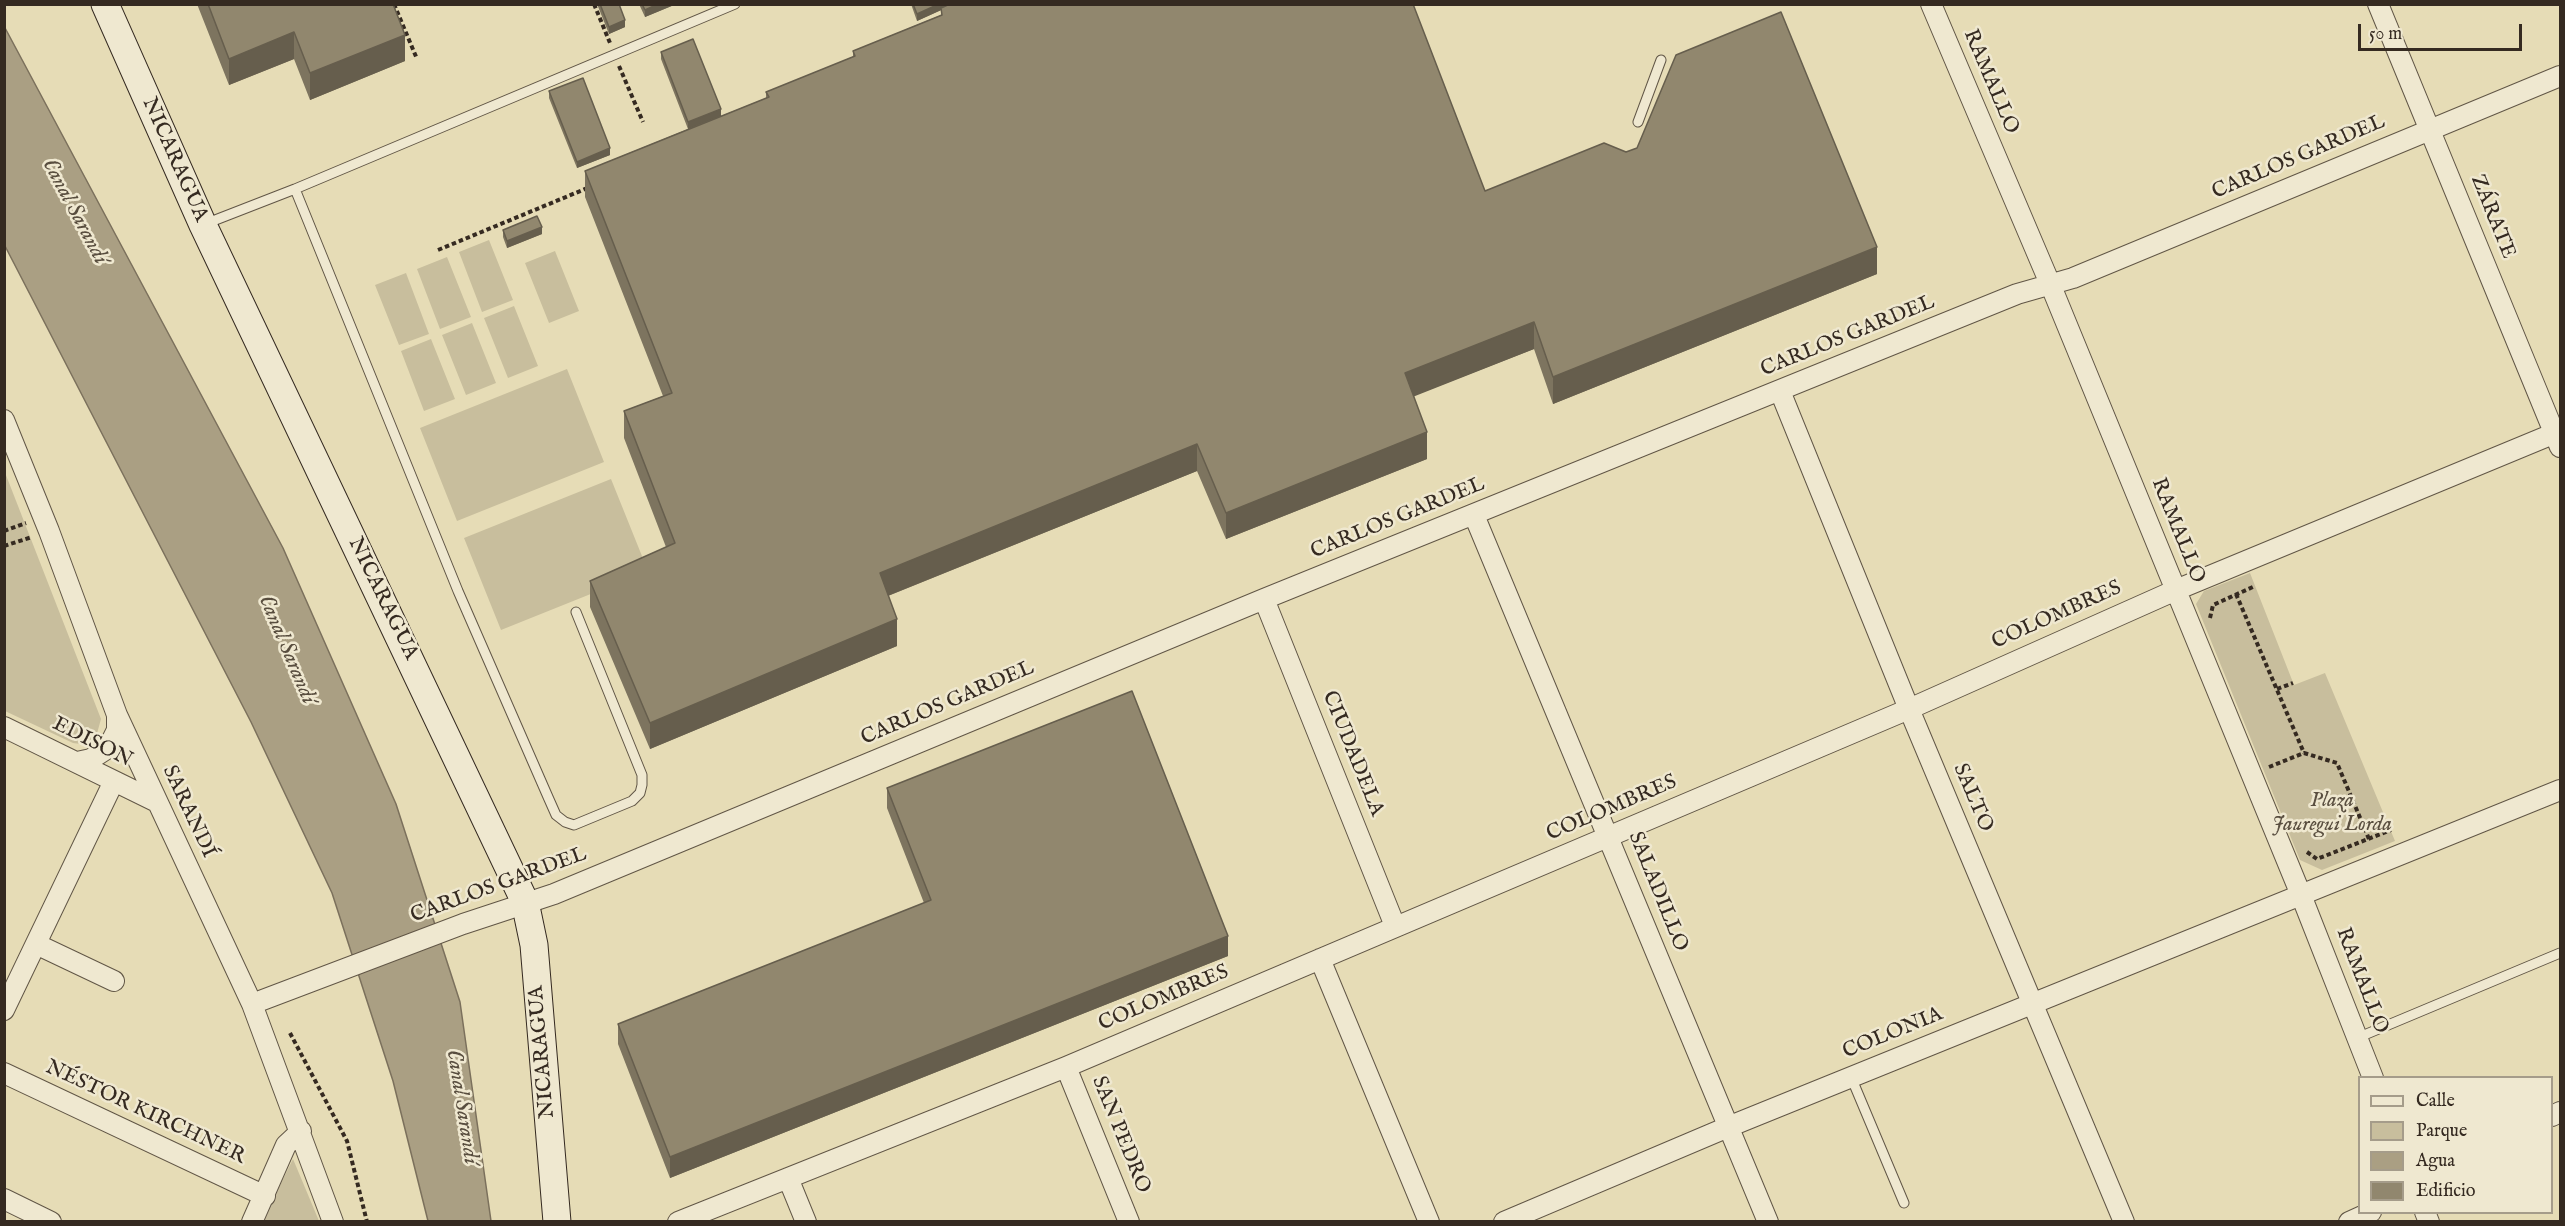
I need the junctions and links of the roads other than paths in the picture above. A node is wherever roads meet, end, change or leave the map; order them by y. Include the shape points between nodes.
1 (105, 4) edge
2 (735, 4) edge
3 (1931, 4) edge
4 (2378, 4) edge
5 (1661, 60) dead end
6 (2560, 76) edge
7 (1638, 122) dead end
8 (2430, 129) junction
9 (295, 189) junction
10 (203, 225) junction
11 (2050, 286) junction
12 (1780, 391) junction
13 (4, 420) edge
14 (2559, 437) edge
15 (1474, 515) junction
16 (2176, 590) junction
17 (1264, 599) junction
18 (576, 612) dead end
19 (1909, 709) junction
20 (117, 716) junction
21 (4, 727) edge
22 (77, 762) junction
23 (114, 781) junction
24 (2560, 790) edge
25 (157, 802) junction
26 (1608, 837) junction
27 (2301, 894) junction
28 (525, 902) junction
29 (1395, 926) junction
30 (36, 944) junction
31 (2560, 953) edge
32 (1320, 959) junction
33 (114, 981) dead end
34 (252, 1004) junction
35 (2032, 1004) junction
36 (4, 1010) edge
37 (2357, 1038) junction
38 (1066, 1067) junction
39 (4, 1073) edge
40 (2373, 1076) edge
41 (1851, 1077) junction
42 (1728, 1127) junction
43 (301, 1131) junction
44 (788, 1178) junction
45 (265, 1196) junction
46 (4, 1199) edge
47 (1904, 1203) dead end
48 (2366, 1214) edge
49 (51, 1221) edge
50 (252, 1221) edge
51 (333, 1221) edge
52 (557, 1221) edge
53 (678, 1221) edge
54 (806, 1221) edge
55 (1129, 1221) edge
56 (1430, 1221) edge
57 (1504, 1221) edge
58 (1768, 1221) edge
59 (2124, 1221) edge
60 (2349, 1221) edge

1 - 10 main road, NICARAGUA
2 - 9 lane
3 - 11 street, RAMALLO
4 - 8 street, ZÁRATE
5 - 7 lane
6 - 8 street, CARLOS GARDEL
8 - 11 street, CARLOS GARDEL
8 - 14 street, ZÁRATE
9 - 10 lane
9 - 18 lane via 458,591 548,797 556,814 574,825 632,801 642,785 642,775
10 - 28 main road, NICARAGUA
11 - 12 street, CARLOS GARDEL via 2017,294
11 - 16 street, RAMALLO
12 - 15 street, CARLOS GARDEL
12 - 19 street, SALTO
13 - 20 street, SARANDÍ
14 - 16 street, COLOMBRES
15 - 17 street, CARLOS GARDEL
15 - 26 street, SALADILLO
16 - 19 street, COLOMBRES
16 - 27 street, RAMALLO
17 - 28 street, CARLOS GARDEL via 554,894
17 - 29 street, CIUDADELA
19 - 26 street, COLOMBRES
19 - 35 street, SALTO
20 - 22 street via 117,730 108,748 91,759
20 - 25 street, SARANDÍ
21 - 22 street, EDISON
22 - 23 street, EDISON
23 - 25 street, EDISON
23 - 30 street
24 - 27 street, COLONIA
25 - 34 street, SARANDÍ
26 - 29 street, COLOMBRES
26 - 42 street, SALADILLO
27 - 35 street, COLONIA
27 - 37 street, RAMALLO
28 - 34 street, CARLOS GARDEL
28 - 52 main road, NICARAGUA via 534,945
29 - 32 street, COLOMBRES
30 - 33 street
30 - 36 street
31 - 37 lane
32 - 38 street, COLOMBRES
32 - 56 street
34 - 43 street, SARANDÍ
35 - 41 street, COLONIA
35 - 59 street, SALTO
37 - 40 street, RAMALLO
38 - 44 street, COLOMBRES
38 - 55 street, SAN PEDRO
39 - 45 street, NÉSTOR KIRCHNER
41 - 42 street, COLONIA
41 - 47 lane
42 - 57 street, COLONIA
42 - 58 street, SALADILLO
43 - 45 street via 286,1145
43 - 51 street, SARANDÍ
44 - 53 street, COLOMBRES
44 - 54 street
45 - 50 street
46 - 49 street
48 - 60 street

